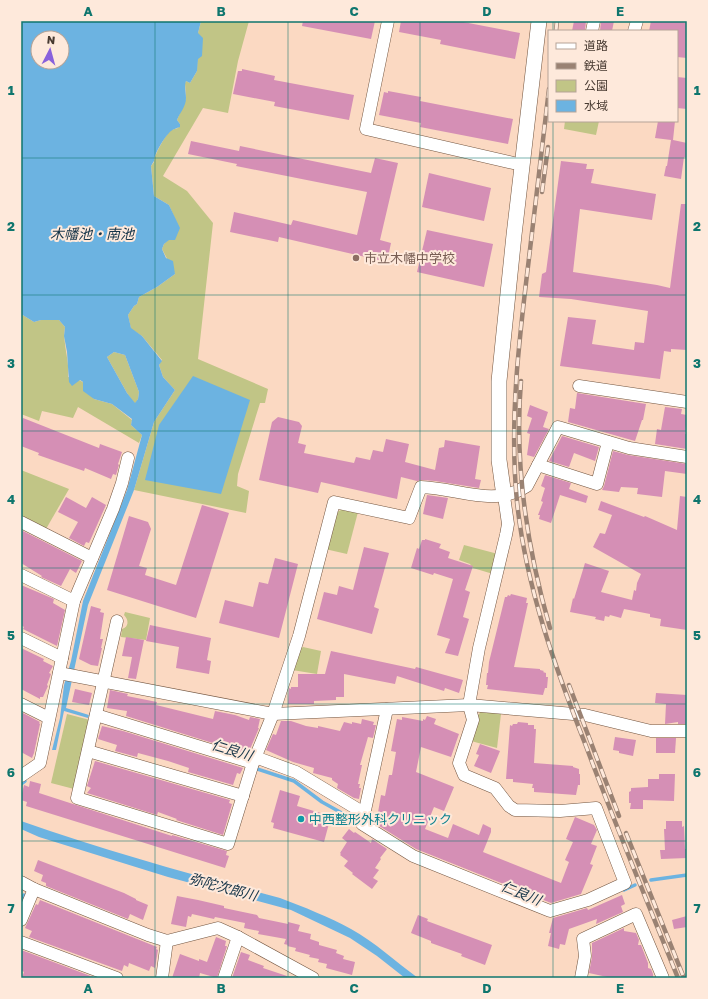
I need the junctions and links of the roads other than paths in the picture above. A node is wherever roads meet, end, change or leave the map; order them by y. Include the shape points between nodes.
1 (388, 21) edge
2 (539, 21) edge
3 (522, 165) junction
4 (580, 386) dead end
5 (687, 402) edge
6 (608, 442) junction
7 (687, 457) edge
8 (128, 458) dead end
9 (538, 465) junction
10 (504, 496) junction
11 (21, 522) edge
12 (92, 558) junction
13 (21, 575) edge
14 (74, 601) junction
15 (117, 621) dead end
16 (21, 638) edge
17 (62, 658) junction
18 (61, 673) junction
19 (104, 682) junction
20 (21, 704) edge
21 (469, 706) junction
22 (387, 709) junction
23 (273, 714) junction
24 (49, 718) junction
25 (95, 719) junction
26 (687, 731) edge
27 (88, 751) junction
28 (253, 765) junction
29 (24, 771) edge
30 (243, 796) junction
31 (364, 814) junction
32 (21, 882) edge
33 (34, 889) junction
34 (21, 920) edge
35 (238, 937) junction
36 (167, 941) junction
37 (21, 942) edge
38 (117, 978) edge
39 (162, 978) edge
40 (224, 978) edge
41 (313, 978) edge
42 (582, 978) edge
43 (663, 978) edge

1 - 3 street via 366,129
2 - 3 street
3 - 10 street via 499,381 499,460
4 - 5 street
6 - 7 street
6 - 9 street via 558,427
6 - 9 street via 597,484
8 - 12 street via 122,483
9 - 10 street via 527,486
10 - 21 street via 508,524 479,648
10 - 23 street via 490,497 421,487 409,518 334,502 299,636
11 - 12 street
12 - 14 street
13 - 14 street
14 - 17 street
15 - 19 street
16 - 17 street
17 - 18 street
18 - 19 street
18 - 24 street
19 - 23 street
19 - 25 street
20 - 24 street
21 - 22 street
21 - 26 street via 586,716 651,731
21 - 31 street via 472,720 459,762 464,775 495,788 515,810 560,811 596,808 624,883 588,900 550,911 413,856 362,824
22 - 23 street
22 - 31 street
23 - 28 street
24 - 29 street via 40,763
25 - 27 street
25 - 28 street
27 - 30 street
27 - 30 street via 77,798 228,844
28 - 30 street
28 - 31 street via 296,772
32 - 33 street
33 - 34 street
33 - 36 street
35 - 36 street via 218,928
35 - 40 street
35 - 41 street
36 - 39 street
37 - 38 street
42 - 43 street via 585,956 583,939 636,914

